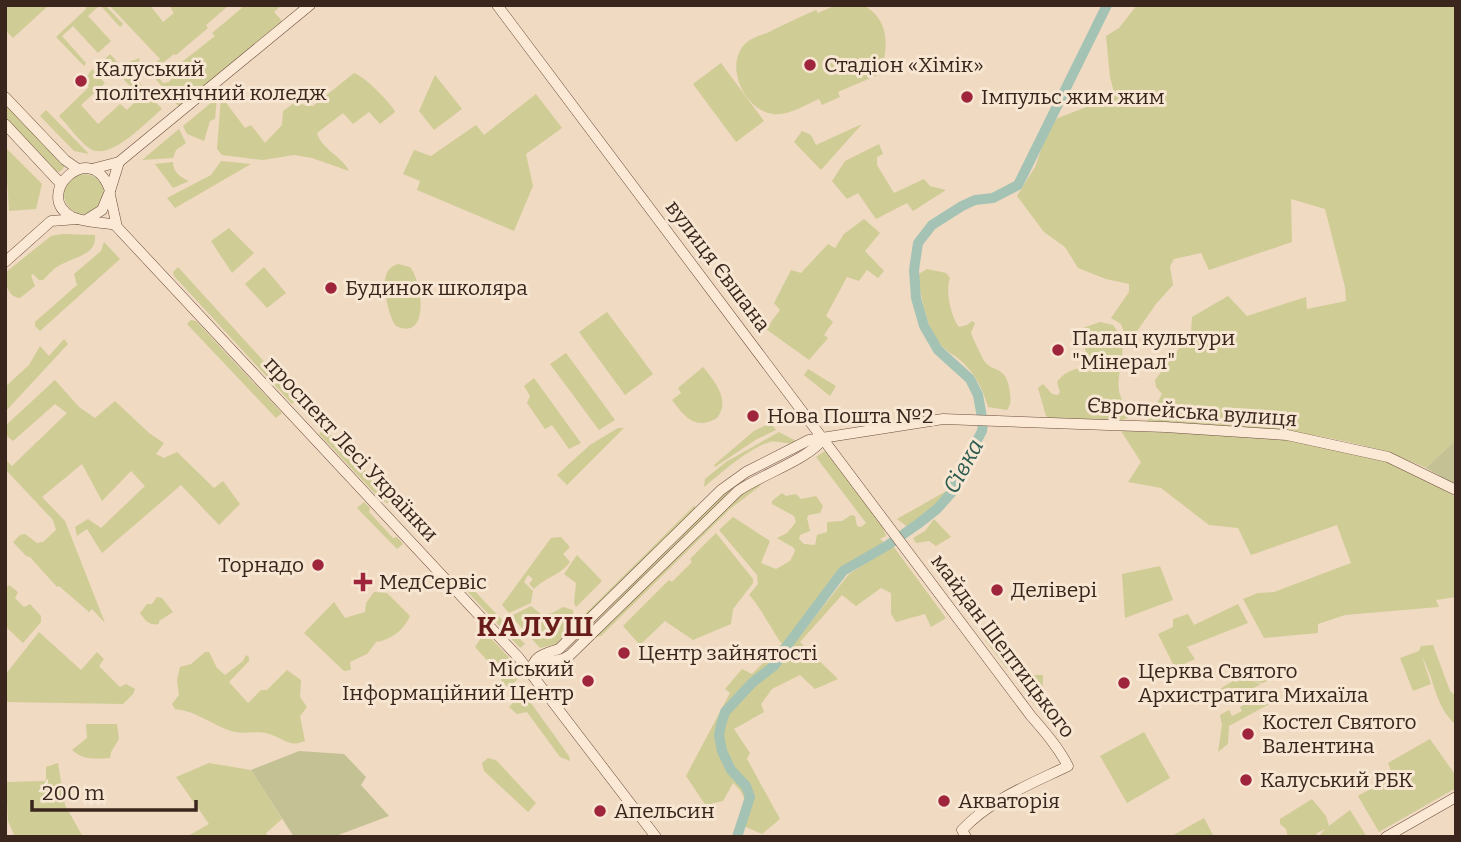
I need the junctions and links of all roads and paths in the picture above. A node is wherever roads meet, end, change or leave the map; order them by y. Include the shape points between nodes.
1 (310, 5) edge
2 (497, 5) edge
3 (5, 97) edge
4 (5, 124) edge
5 (119, 162) junction
6 (78, 169) junction
7 (92, 169) junction
8 (61, 184) junction
9 (110, 193) junction
10 (58, 197) junction
11 (82, 219) junction
12 (51, 221) junction
13 (116, 225) junction
14 (5, 262) edge
15 (824, 438) junction
16 (1456, 490) edge
17 (906, 550) joint
18 (536, 666) junction
19 (1456, 797) edge
20 (964, 833) edge
21 (656, 837) edge
22 (1386, 837) edge

1 - 5 main road
2 - 15 main road, вулиця Євшана
3 - 6 main road
4 - 8 main road
5 - 7 main road
5 - 9 main road
6 - 7 main road
6 - 8 main road
7 - 9 main road
8 - 10 main road
9 - 11 main road via 102,210
9 - 13 main road
10 - 11 main road via 64,210
10 - 12 main road
11 - 12 main road
11 - 13 main road
12 - 14 main road
13 - 18 main road, проспект Лесі Українки via 519,658
15 - 16 main road, Європейська вулиця via 943,419 1287,435 1388,457
15 - 17 main road, вулиця Євшана
15 - 18 main road, Європейська вулиця via 809,440 731,482
17 - 20 main road, майдан Шептицького via 1068,766 996,802
18 - 21 main road via 542,687
19 - 22 main road

